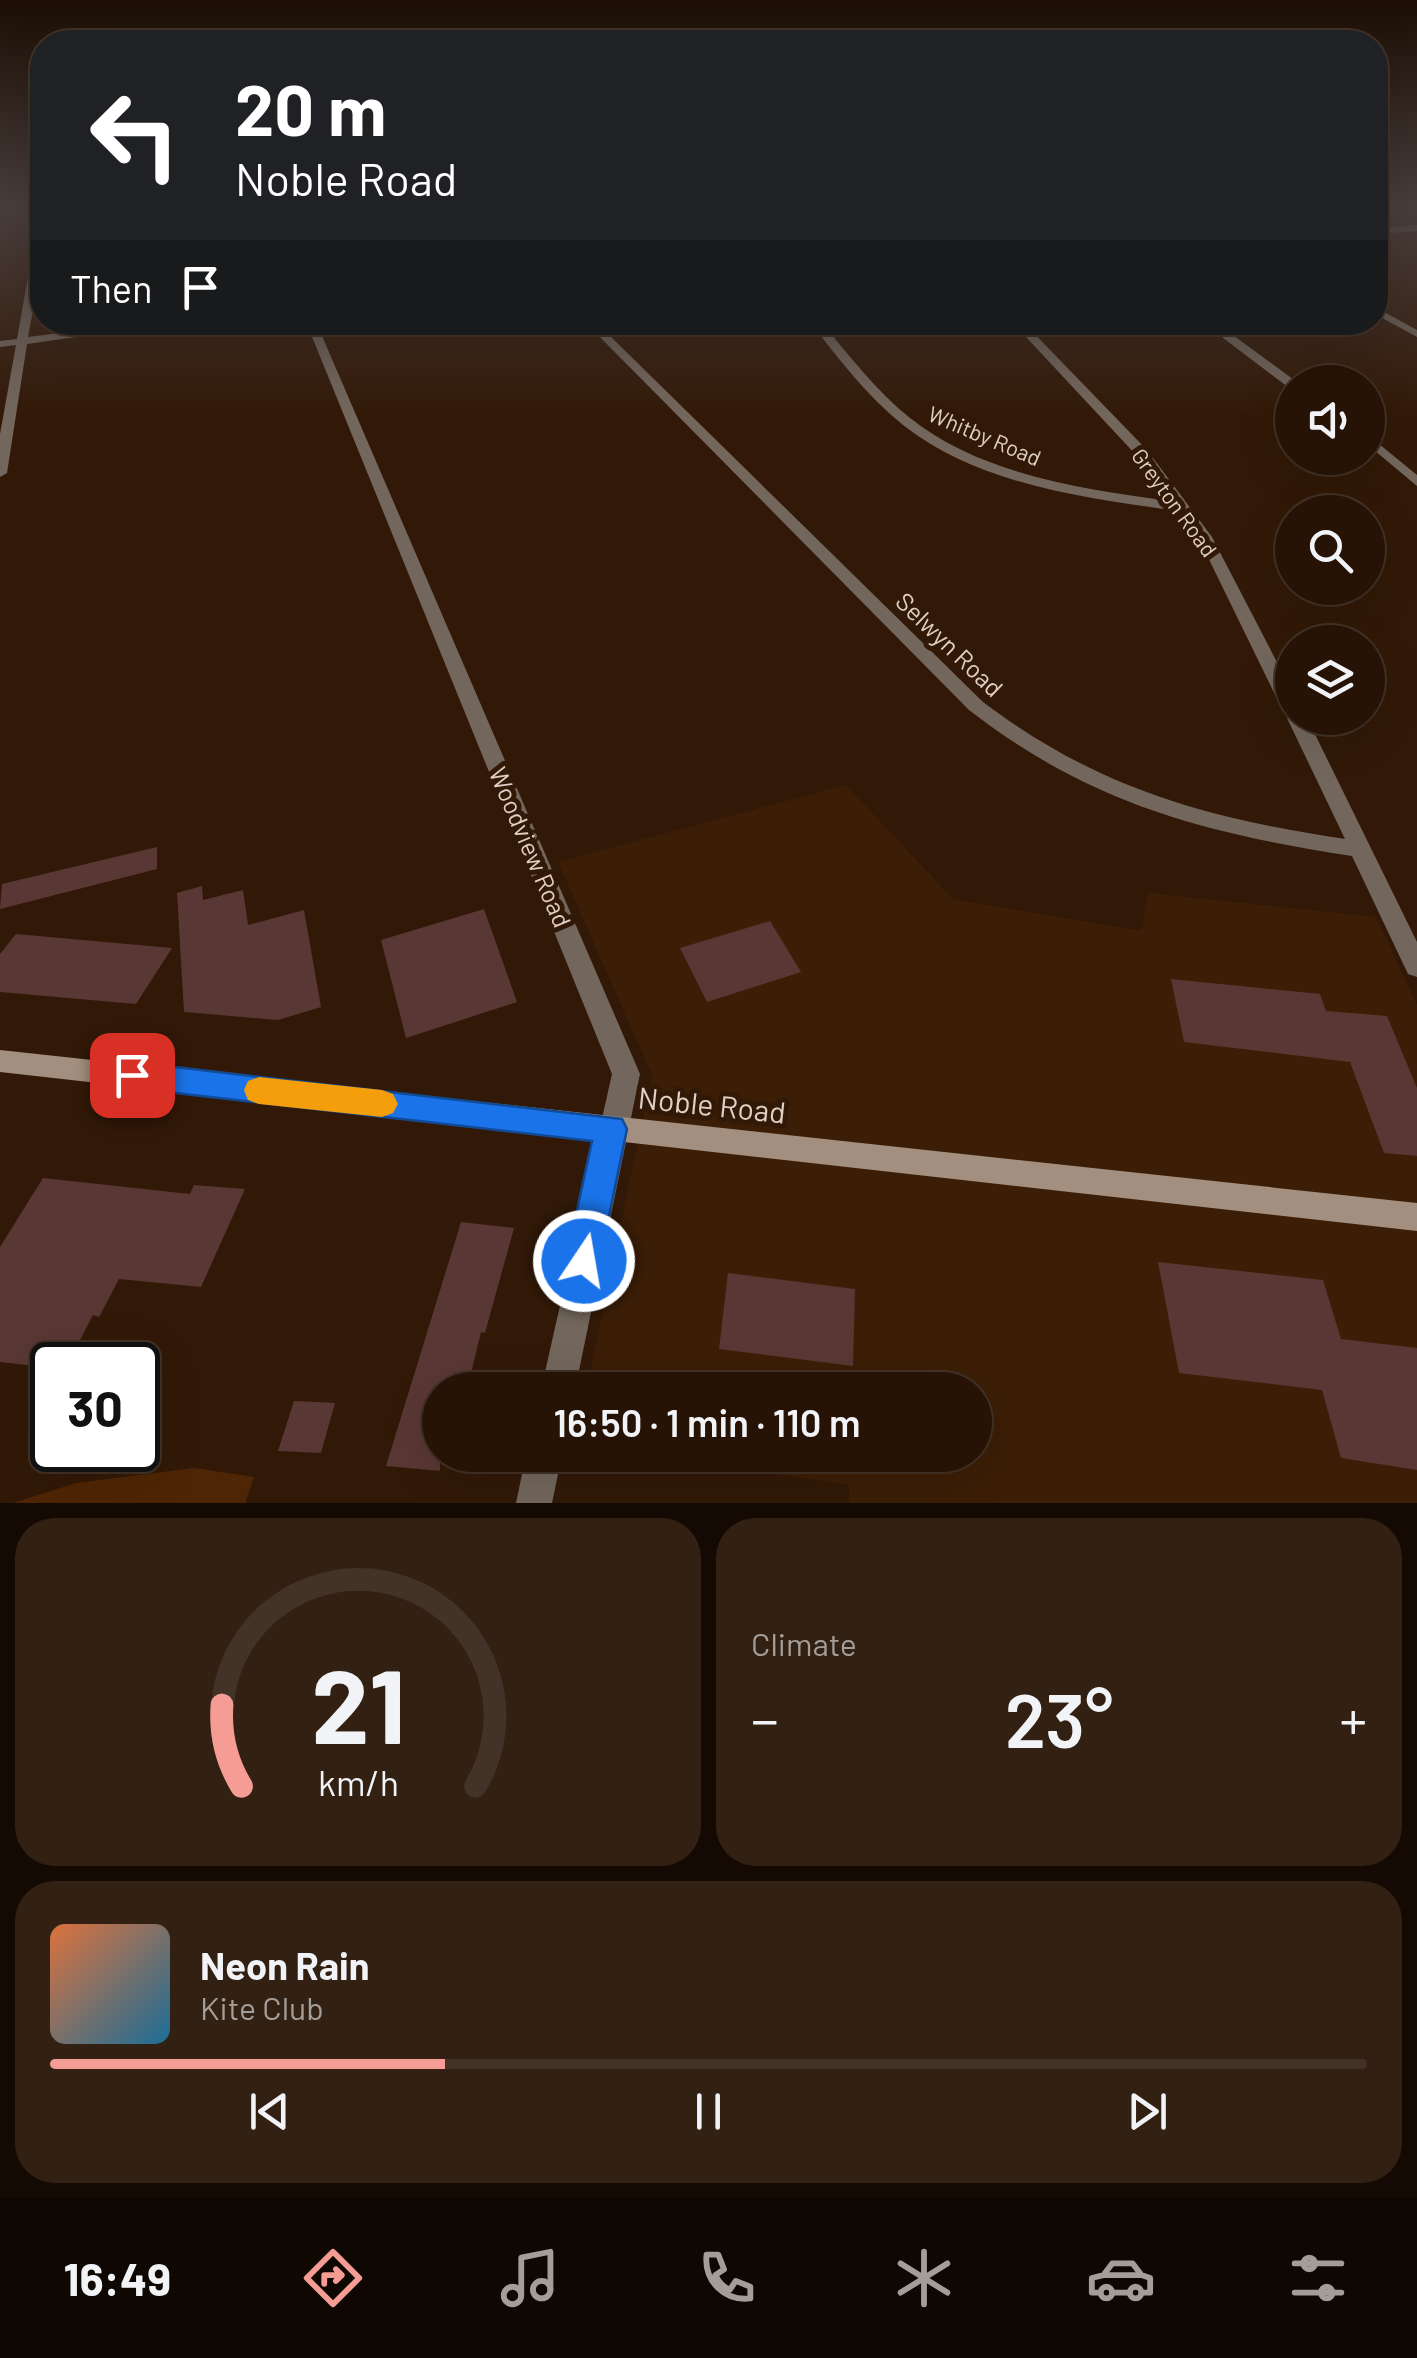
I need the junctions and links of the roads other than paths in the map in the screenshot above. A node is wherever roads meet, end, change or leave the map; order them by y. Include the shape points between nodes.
1 (30, 293) edge
2 (1388, 317) edge
3 (1417, 334) edge
4 (71, 335) edge
5 (316, 335) edge
6 (603, 335) edge
7 (827, 335) edge
8 (1029, 335) edge
9 (1225, 335) edge
10 (22, 341) junction
11 (0, 344) edge
12 (1275, 372) edge
13 (1385, 454) edge
14 (0, 473) edge
15 (1417, 482) edge
16 (1180, 506) junction
17 (1275, 676) edge
18 (1305, 735) edge
19 (1363, 850) junction
20 (1417, 966) edge
21 (0, 1061) edge
22 (611, 1129) junction
23 (1417, 1217) edge
24 (562, 1372) edge
25 (540, 1472) edge
26 (534, 1503) edge

1 - 10 street
2 - 3 street
4 - 10 street
5 - 22 street, Woodview Road via 626,1074
6 - 19 street, Selwyn Road via 976,706 1032,749 1168,810
7 - 16 street, Whitby Road via 888,404 951,447 1093,496
8 - 16 street, Greyton Road via 1142,453
9 - 12 street
10 - 11 street
10 - 14 street
13 - 15 street
16 - 17 street, Greyton Road via 1208,540
18 - 19 street
19 - 20 street
21 - 22 main road, Noble Road
22 - 23 main road, Noble Road
22 - 24 street, Woodview Road
25 - 26 street

